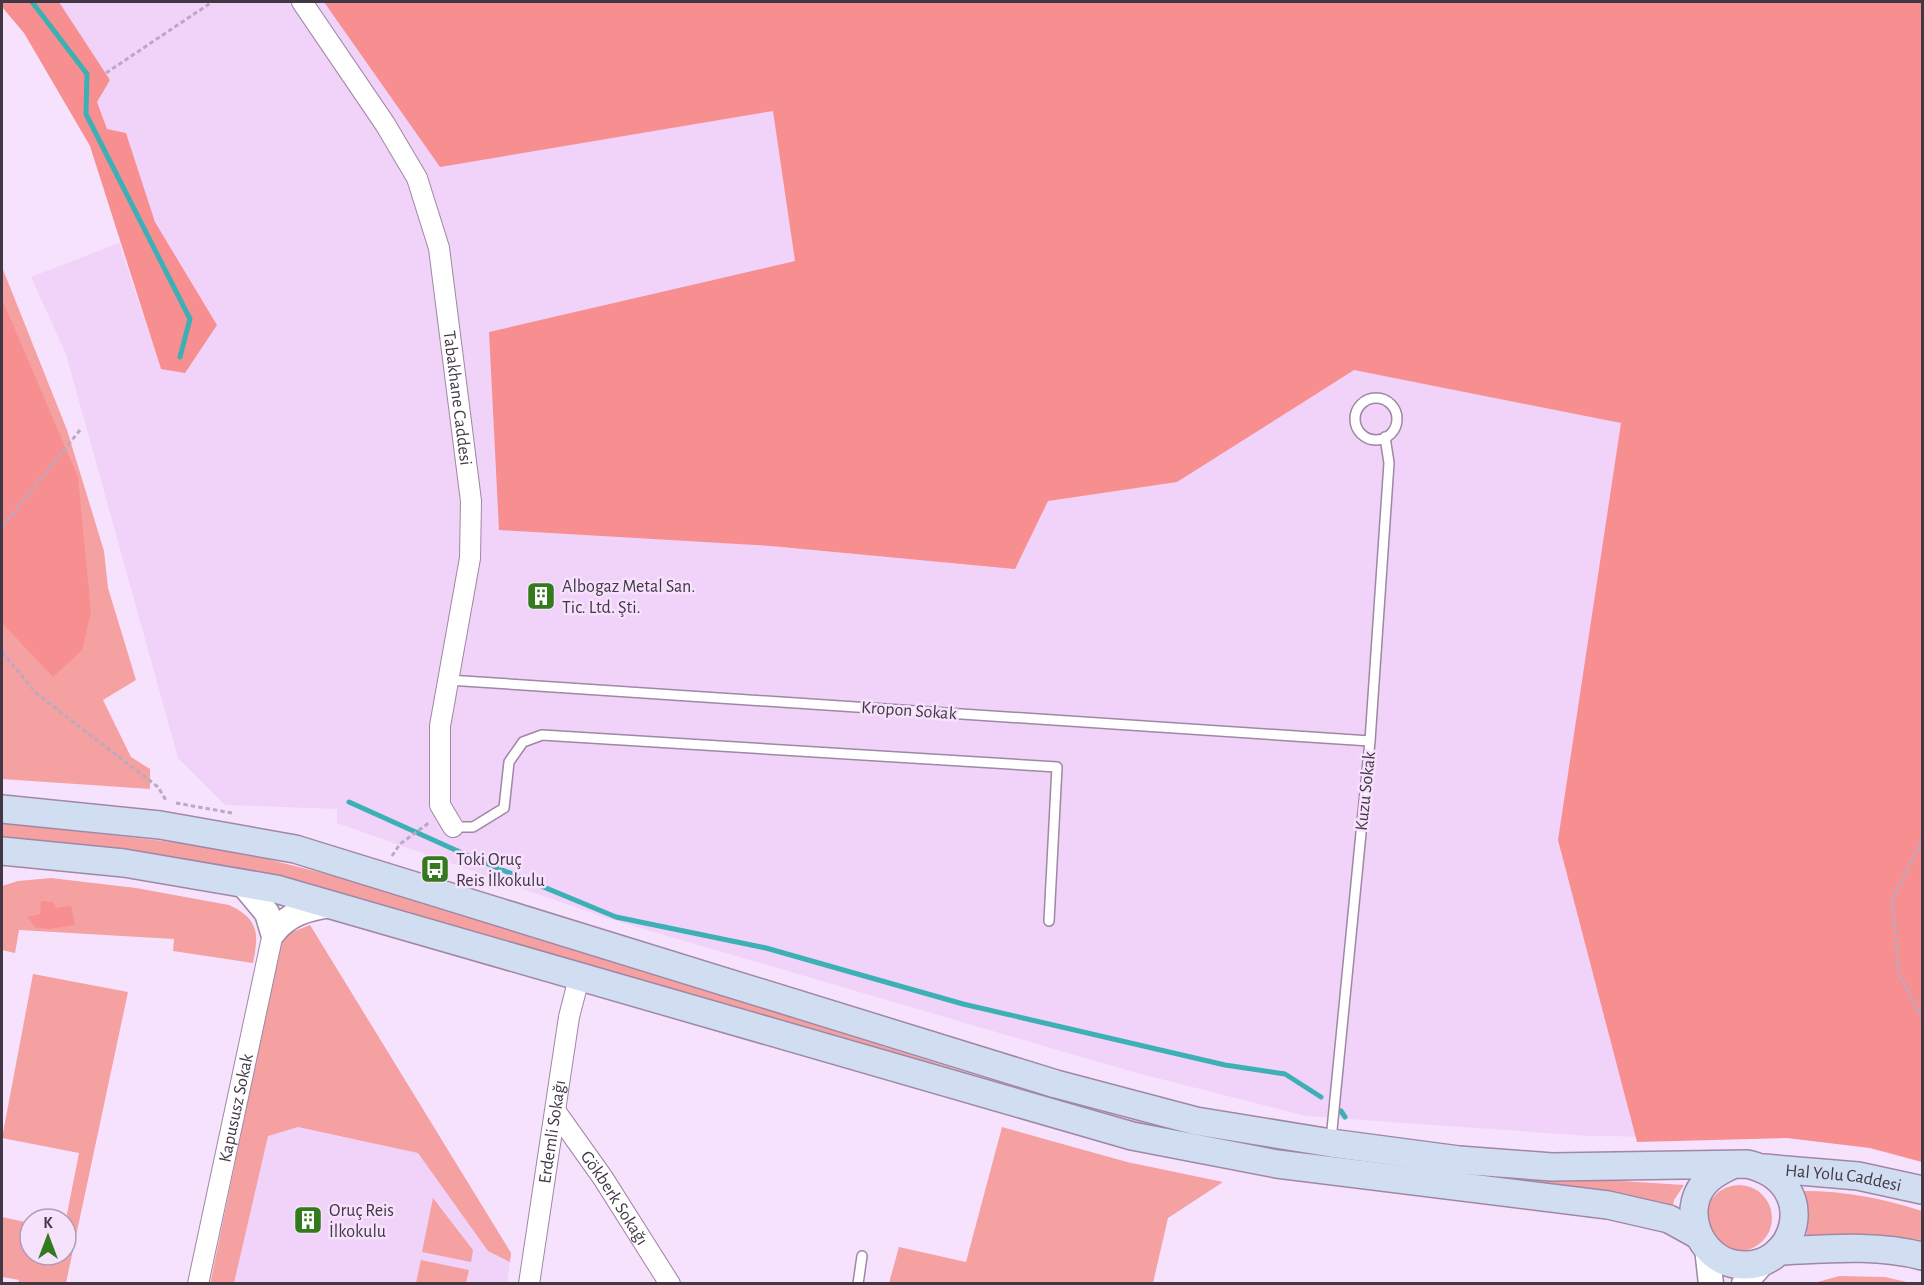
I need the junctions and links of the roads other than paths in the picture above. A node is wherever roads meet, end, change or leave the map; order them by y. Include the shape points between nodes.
1 (302, 2) edge
2 (1385, 437) junction
3 (448, 680) junction
4 (1370, 741) junction
5 (2, 809) edge
6 (453, 827) joint
7 (2, 851) edge
8 (242, 883) junction
9 (330, 905) junction
10 (1049, 921) dead end
11 (273, 933) junction
12 (579, 978) junction
13 (556, 1112) junction
14 (1330, 1143) junction
15 (1730, 1166) junction
16 (1764, 1167) junction
17 (1923, 1190) edge
18 (1702, 1242) junction
19 (862, 1256) dead end
20 (1772, 1256) junction
21 (1923, 1256) edge
22 (198, 1284) edge
23 (529, 1284) edge
24 (670, 1284) edge
25 (858, 1284) edge
26 (1711, 1284) edge
27 (1744, 1284) edge

1 - 3 street, Tabakhane Caddesi via 417,178 439,248 471,501 470,558
2 - 2 lane via 1395,428 1396,414 1389,402 1368,399 1355,414 1356,427 1372,439
2 - 4 lane, Kuzu Sokak via 1389,463
3 - 4 lane, Kropon Sokak
3 - 6 street, Tabakhane Caddesi via 440,726 440,805
4 - 14 lane, Kuzu Sokak
5 - 14 main road via 160,825 295,849 1056,1084 1197,1121
6 - 10 lane via 473,827 504,808 509,762 523,742 542,735 1057,767
7 - 8 main road via 124,864
8 - 9 main road
8 - 11 street via 267,913
9 - 11 street via 288,917
9 - 12 main road
11 - 22 street, Kapususz Sokak
12 - 13 street, Erdemli Sokağı via 569,1017
12 - 18 main road via 1132,1136 1277,1164 1608,1204 1669,1219
13 - 23 street, Erdemli Sokağı
13 - 24 street, Gökberk Sokağı
14 - 15 main road via 1459,1160 1552,1167
15 - 16 main road
15 - 18 main road via 1714,1173 1699,1194 1694,1218
16 - 17 main road, Hal Yolu Caddesi via 1858,1176
16 - 20 main road via 1783,1183 1794,1205 1789,1238
18 - 20 main road via 1719,1258 1734,1264 1750,1264
18 - 26 street
19 - 25 lane
20 - 21 main road via 1854,1248
20 - 27 street

